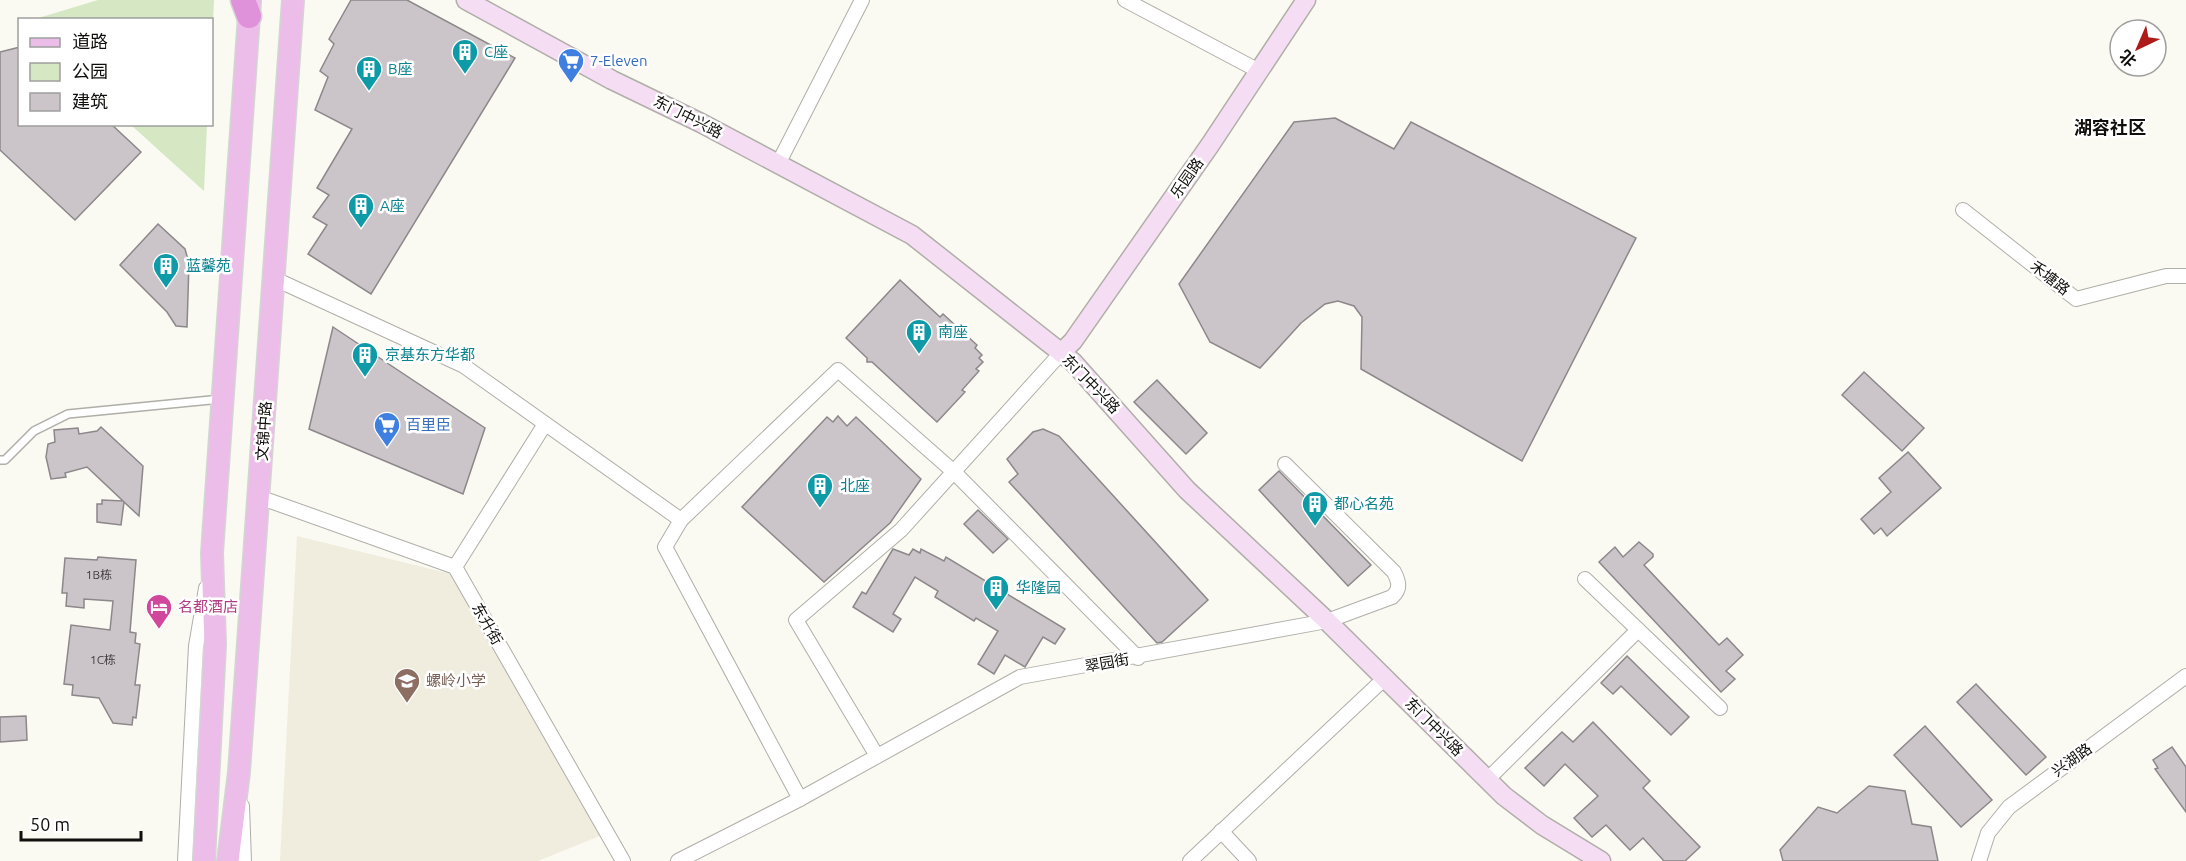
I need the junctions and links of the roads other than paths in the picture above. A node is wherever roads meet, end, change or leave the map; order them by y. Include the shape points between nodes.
1 (293, 0) edge
2 (466, 0) edge
3 (862, 0) edge
4 (1125, 0) edge
5 (1306, 0) edge
6 (247, 5) edge
7 (1259, 71) junction
8 (778, 164) junction
9 (1963, 210) dead end
10 (2186, 276) edge
11 (275, 279) junction
12 (1061, 352) junction
13 (224, 399) junction
14 (545, 424) junction
15 (0, 460) edge
16 (1285, 464) dead end
17 (954, 472) junction
18 (259, 497) junction
19 (681, 520) junction
20 (212, 553) junction
21 (455, 567) junction
22 (1585, 579) dead end
23 (1327, 621) junction
24 (1638, 630) junction
25 (1138, 658) junction
26 (2186, 676) edge
27 (1385, 678) junction
28 (1720, 708) dead end
29 (877, 756) junction
30 (239, 772) junction
31 (1487, 780) junction
32 (800, 799) junction
33 (1221, 831) junction
34 (185, 861) edge
35 (204, 861) edge
36 (228, 861) edge
37 (244, 861) edge
38 (623, 861) edge
39 (678, 861) edge
40 (1190, 861) edge
41 (1249, 861) edge
42 (1600, 861) edge
43 (1979, 861) edge

1 - 11 main road, 文锦中路
2 - 8 street, 东门中兴路
3 - 8 street
4 - 7 street
5 - 7 street, 乐园路
6 - 13 main road
7 - 12 street, 乐园路 via 1080,331
8 - 12 street, 东门中兴路 via 912,235
9 - 10 street, 禾塘路 via 2076,299 2166,276
11 - 14 street via 464,366
11 - 18 main road, 文锦中路
12 - 17 street
12 - 23 street, 东门中兴路 via 1187,490
13 - 15 lane via 68,414 34,431 5,460
13 - 20 main road
14 - 19 street
14 - 21 street
16 - 23 street, 翠园街 via 1394,572 1400,583 1392,597
17 - 19 street via 838,370
17 - 25 street
17 - 29 street via 901,530 796,620
18 - 21 street
18 - 30 main road, 文锦中路
19 - 32 street via 665,547
20 - 34 street via 196,646
20 - 35 main road via 215,645
21 - 38 street, 东升街
22 - 24 street
23 - 25 street, 翠园街
23 - 27 street, 东门中兴路
24 - 28 street
24 - 31 street
25 - 29 street, 翠园街 via 1020,678
26 - 43 street, 兴湖路 via 2009,807 1988,832
27 - 31 street, 东门中兴路
27 - 33 street
29 - 32 street, 翠园街
30 - 36 main road, 文锦中路
30 - 37 street
31 - 42 street, 东门中兴路 via 1523,812
32 - 39 street, 翠园街
33 - 40 street
33 - 41 street

